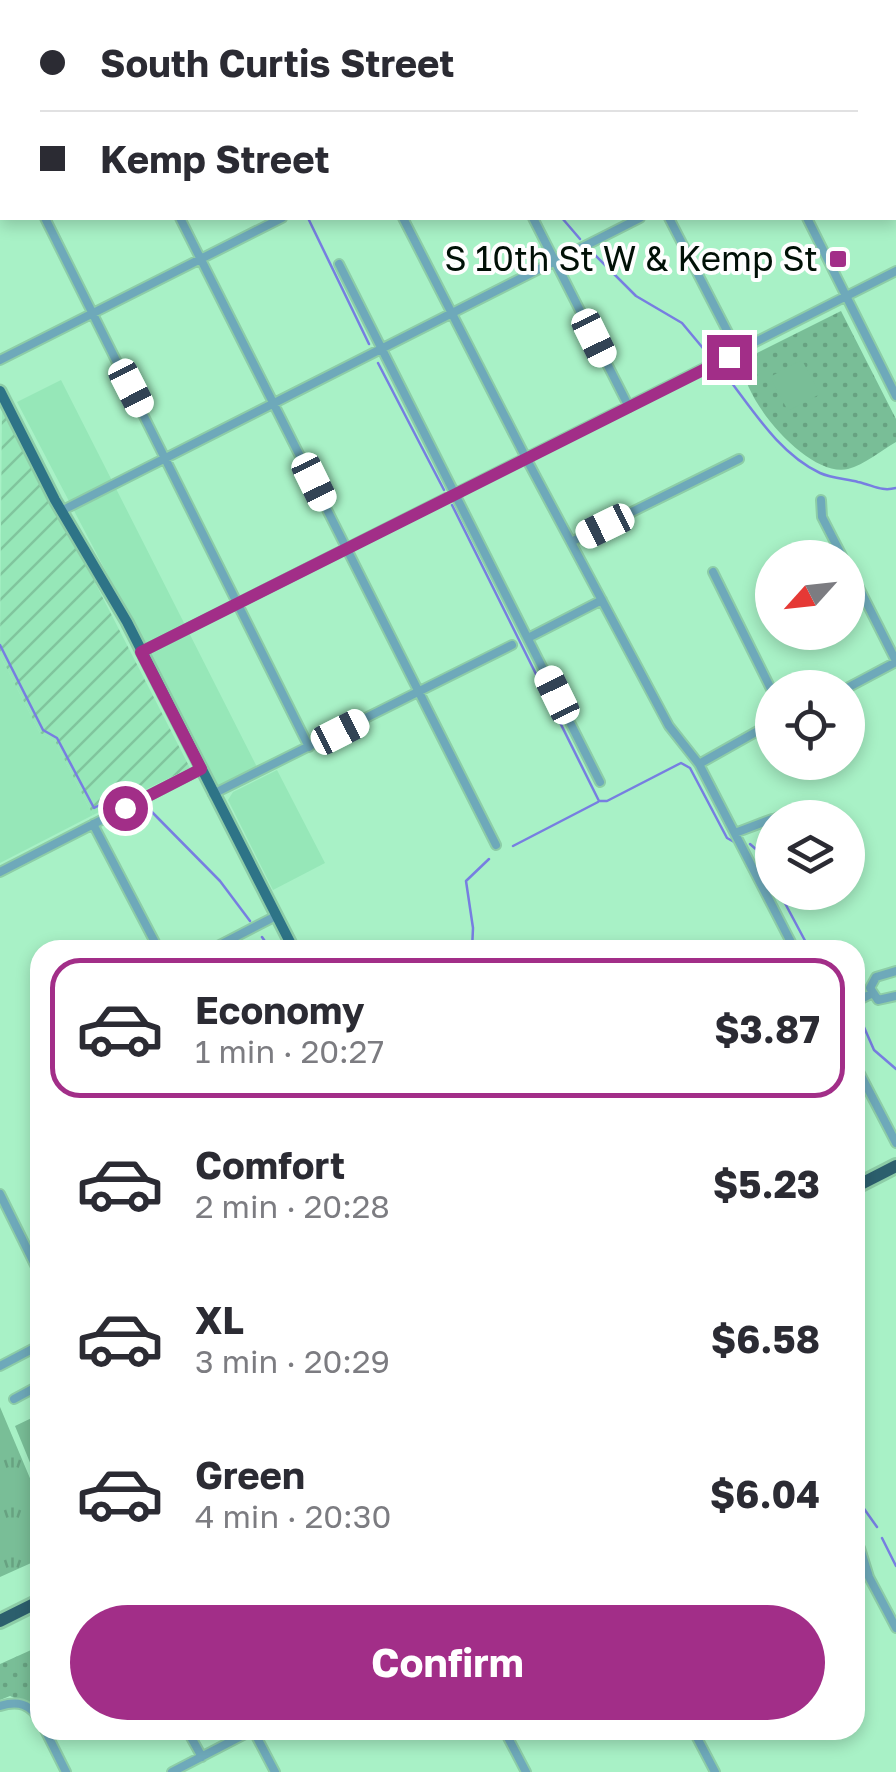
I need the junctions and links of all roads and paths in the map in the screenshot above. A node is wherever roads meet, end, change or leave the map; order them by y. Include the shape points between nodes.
1 (45, 220) edge
2 (181, 220) edge
3 (278, 220) edge
4 (404, 220) edge
5 (534, 220) edge
6 (636, 220) edge
7 (670, 220) edge
8 (808, 220) edge
9 (201, 259) junction
10 (556, 261) junction
11 (339, 264) dead end
12 (896, 271) edge
13 (847, 296) junction
14 (93, 314) junction
15 (452, 314) junction
16 (382, 349) junction
17 (738, 352) junction
18 (0, 360) edge
19 (0, 391) edge
20 (896, 396) edge
21 (275, 404) junction
22 (629, 407) junction
23 (526, 458) junction
24 (166, 459) junction
25 (739, 459) dead end
26 (456, 493) junction
27 (821, 500) dead end
28 (61, 511) junction
29 (834, 540) edge
30 (571, 542) junction
31 (347, 549) junction
32 (712, 572) dead end
33 (602, 600) junction
34 (865, 600) edge
35 (238, 604) junction
36 (528, 638) junction
37 (512, 645) dead end
38 (141, 652) junction
39 (896, 661) edge
40 (761, 670) edge
41 (865, 678) edge
42 (418, 692) junction
43 (755, 733) edge
44 (309, 747) junction
45 (698, 764) junction
46 (201, 769) junction
47 (600, 782) dead end
48 (213, 794) junction
49 (93, 824) junction
50 (755, 825) edge
51 (735, 833) junction
52 (496, 846) dead end
53 (0, 872) edge
54 (276, 916) junction
55 (154, 940) edge
56 (229, 940) edge
57 (289, 940) edge
58 (790, 940) edge
59 (896, 971) edge
60 (871, 994) junction
61 (896, 996) edge
62 (865, 997) edge
63 (865, 1083) edge
64 (896, 1143) edge
65 (896, 1166) edge
66 (865, 1182) edge
67 (0, 1194) edge
68 (30, 1255) edge
69 (30, 1350) edge
70 (0, 1366) edge
71 (30, 1391) edge
72 (14, 1399) dead end
73 (865, 1564) edge
74 (30, 1606) edge
75 (0, 1621) edge
76 (896, 1628) edge
77 (0, 1706) edge
78 (30, 1708) edge
79 (50, 1740) edge
80 (193, 1740) edge
81 (234, 1740) edge
82 (258, 1740) edge
83 (509, 1740) edge
84 (698, 1740) edge
85 (202, 1757) junction
86 (66, 1772) edge
87 (172, 1772) edge
88 (274, 1772) edge
89 (526, 1772) edge
90 (715, 1772) edge

1 - 14 street
2 - 9 street
3 - 9 street
4 - 15 street
5 - 10 street
6 - 10 street
7 - 17 street
8 - 13 street
9 - 14 street
9 - 21 street
10 - 15 street
10 - 22 street
11 - 16 street
12 - 13 street
13 - 17 street
13 - 20 street
14 - 18 street
14 - 24 street
15 - 16 street
15 - 23 street
16 - 21 street
16 - 26 street
17 - 22 street
19 - 28 main road
21 - 24 street
21 - 31 street
22 - 23 street
23 - 26 street
23 - 30 street
24 - 28 street
24 - 35 street
25 - 30 street
26 - 31 street
26 - 36 street
27 - 29 street
28 - 38 main road
30 - 33 street
31 - 35 street
31 - 42 street
32 - 40 street
33 - 36 street
33 - 45 street via 669,726
34 - 39 street
35 - 38 street
35 - 44 street
36 - 47 street
37 - 42 street
38 - 46 main road
39 - 41 street
42 - 44 street
42 - 52 street
43 - 45 street
44 - 48 street
45 - 51 street
46 - 48 main road
46 - 49 street
48 - 54 main road
49 - 53 street
49 - 55 street
50 - 51 street
51 - 58 street
54 - 56 street
54 - 57 main road
59 - 60 street via 874,980
60 - 61 street via 882,1001
60 - 62 street
63 - 64 street
65 - 66 highway
67 - 68 street
69 - 70 street
71 - 72 street
73 - 76 street
74 - 75 highway
77 - 78 street
79 - 86 street
80 - 85 street
81 - 85 street
82 - 88 street
83 - 89 street
84 - 90 street
85 - 87 street

